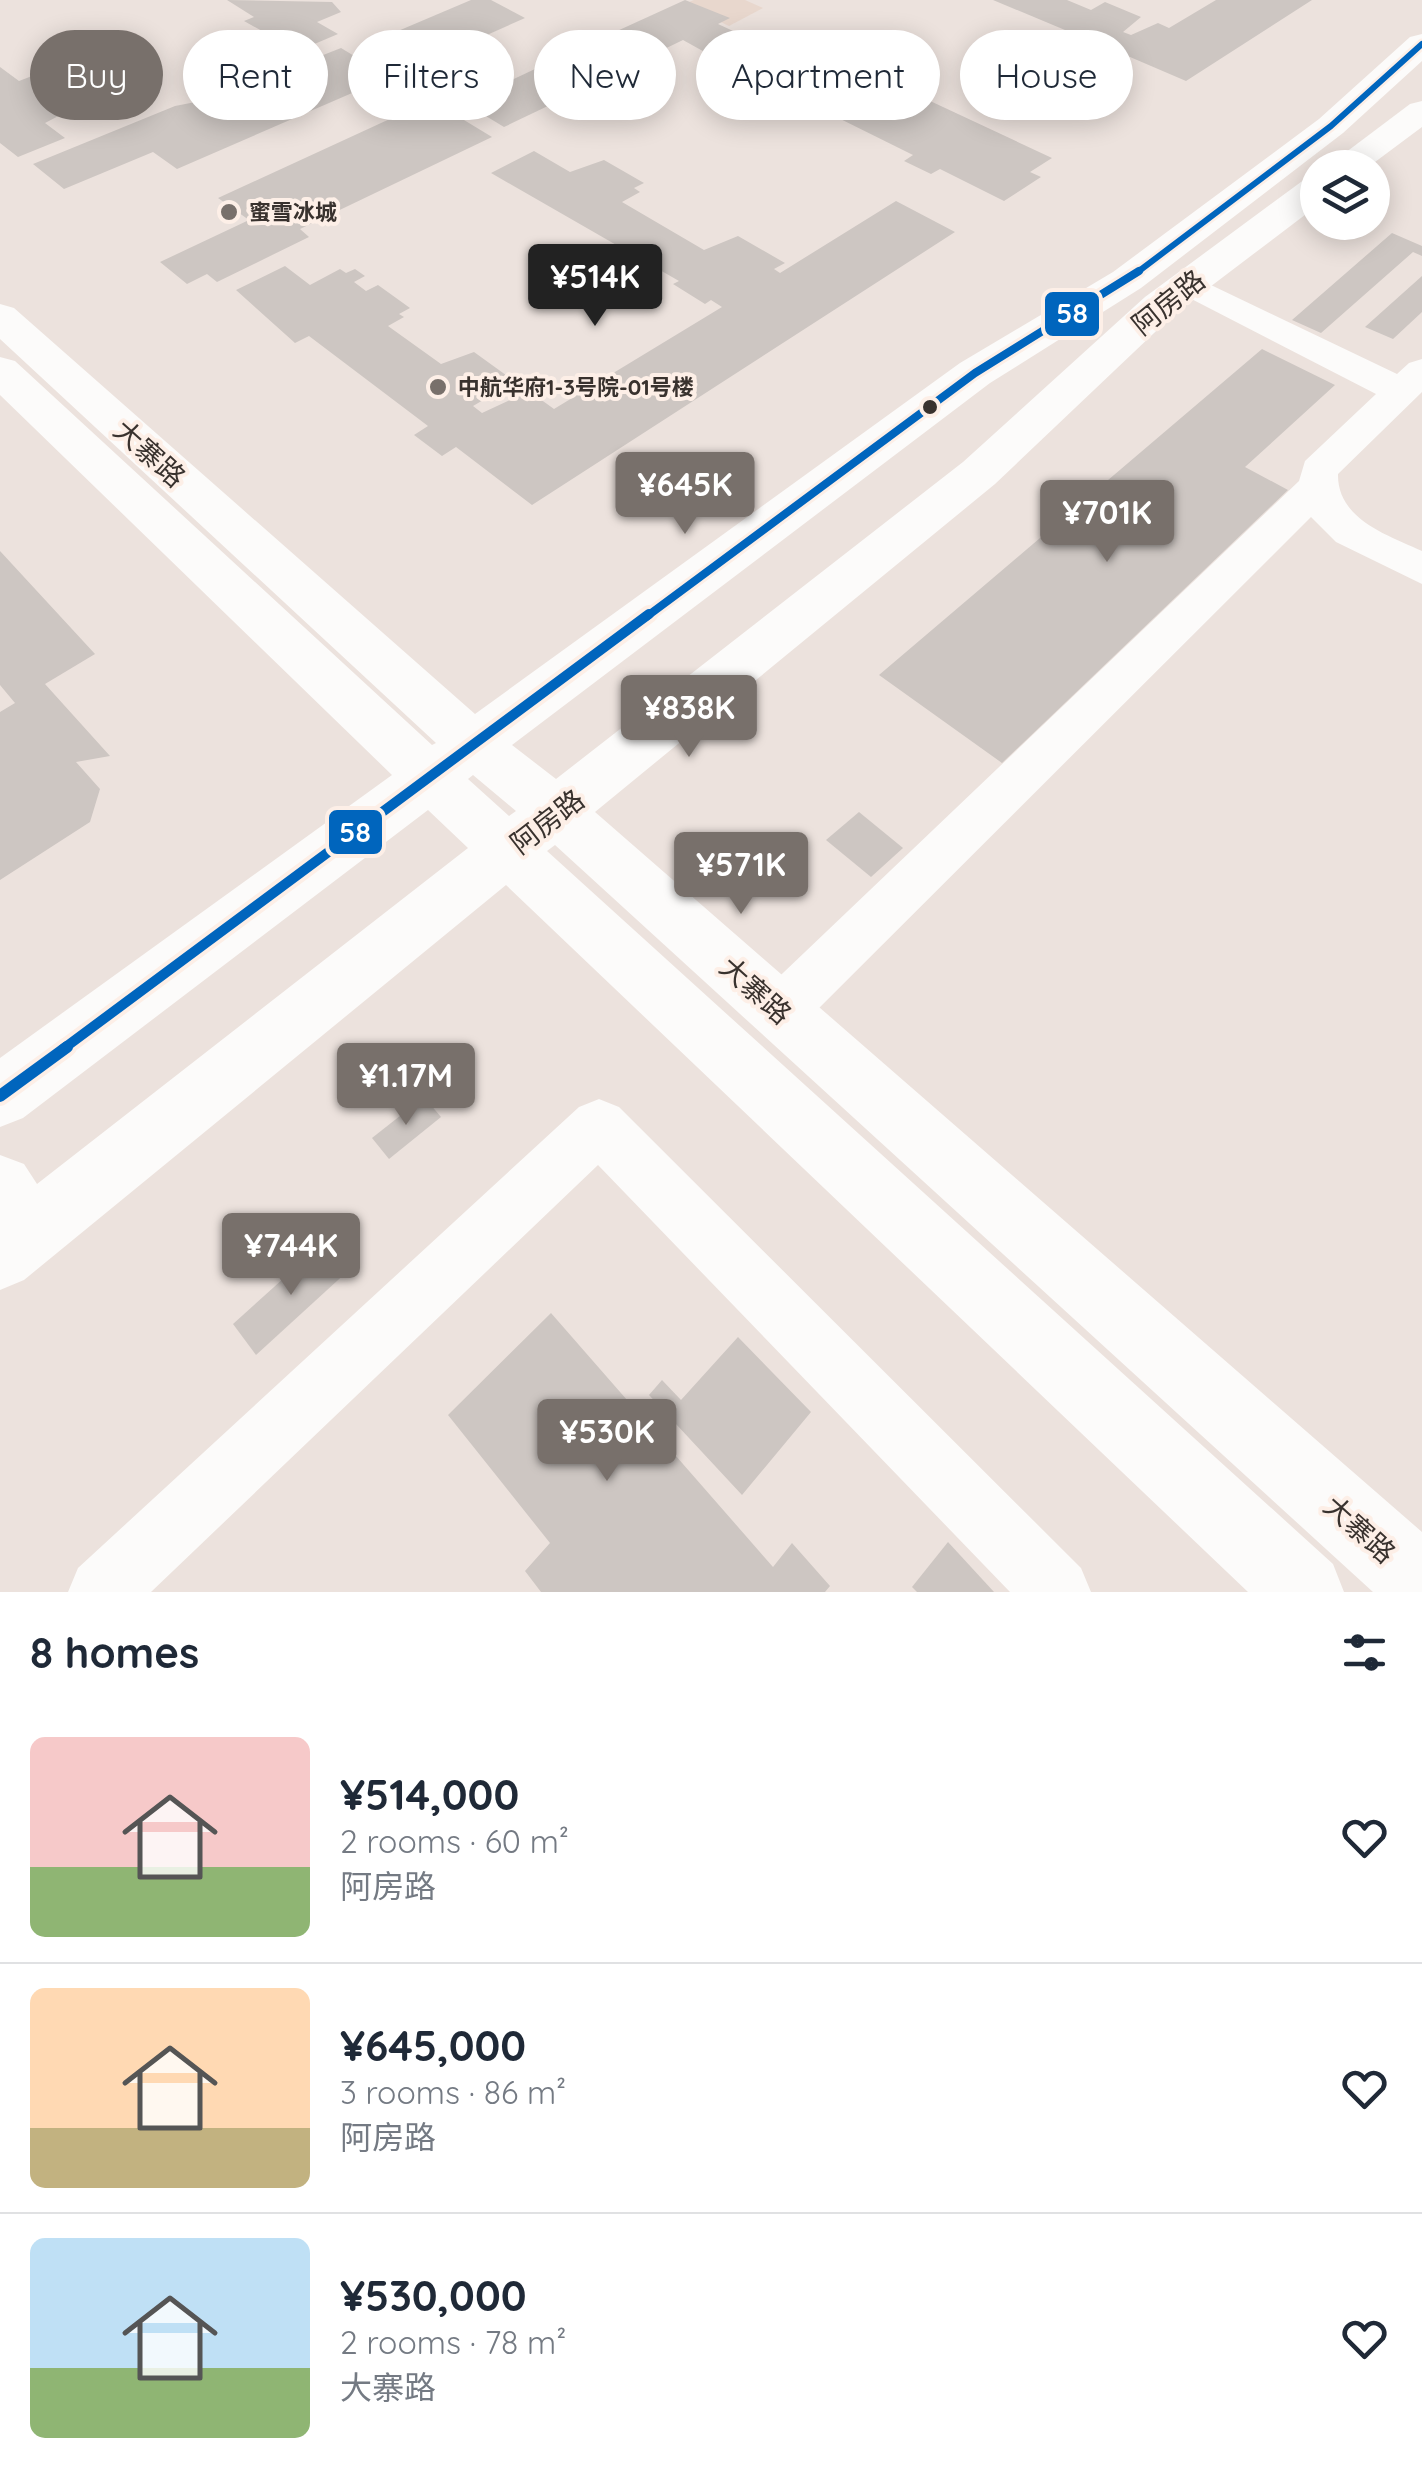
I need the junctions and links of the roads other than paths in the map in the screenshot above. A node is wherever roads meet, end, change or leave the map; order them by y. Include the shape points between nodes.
1 (1422, 44) edge
2 (1422, 112) edge
3 (1368, 150) edge
4 (1300, 200) edge
5 (1188, 284) junction
6 (0, 317) edge
7 (0, 371) edge
8 (1412, 381) edge
9 (1315, 489) junction
10 (1422, 569) edge
11 (450, 759) junction
12 (558, 812) junction
13 (508, 852) junction
14 (780, 1011) junction
15 (0, 1096) edge
16 (10, 1226) edge
17 (1422, 1584) edge
18 (102, 1592) edge
19 (1057, 1592) edge
20 (1304, 1592) edge

1 - 11 main road, 阿房路 via 1331,126 1127,280 975,373
2 - 3 main road
4 - 5 main road, 阿房路
5 - 8 street
5 - 12 main road, 阿房路 via 979,474
6 - 11 main road, 大寨路
7 - 11 main road, 大寨路
8 - 9 street via 1319,470
9 - 10 street via 1335,522
9 - 14 street
11 - 12 main road, 大寨路
11 - 13 main road, 大寨路
11 - 15 main road, 阿房路
12 - 13 main road, 阿房路
12 - 14 main road, 大寨路
13 - 16 main road, 阿房路
13 - 20 main road, 大寨路
14 - 17 main road, 大寨路
18 - 19 street via 598,1126

